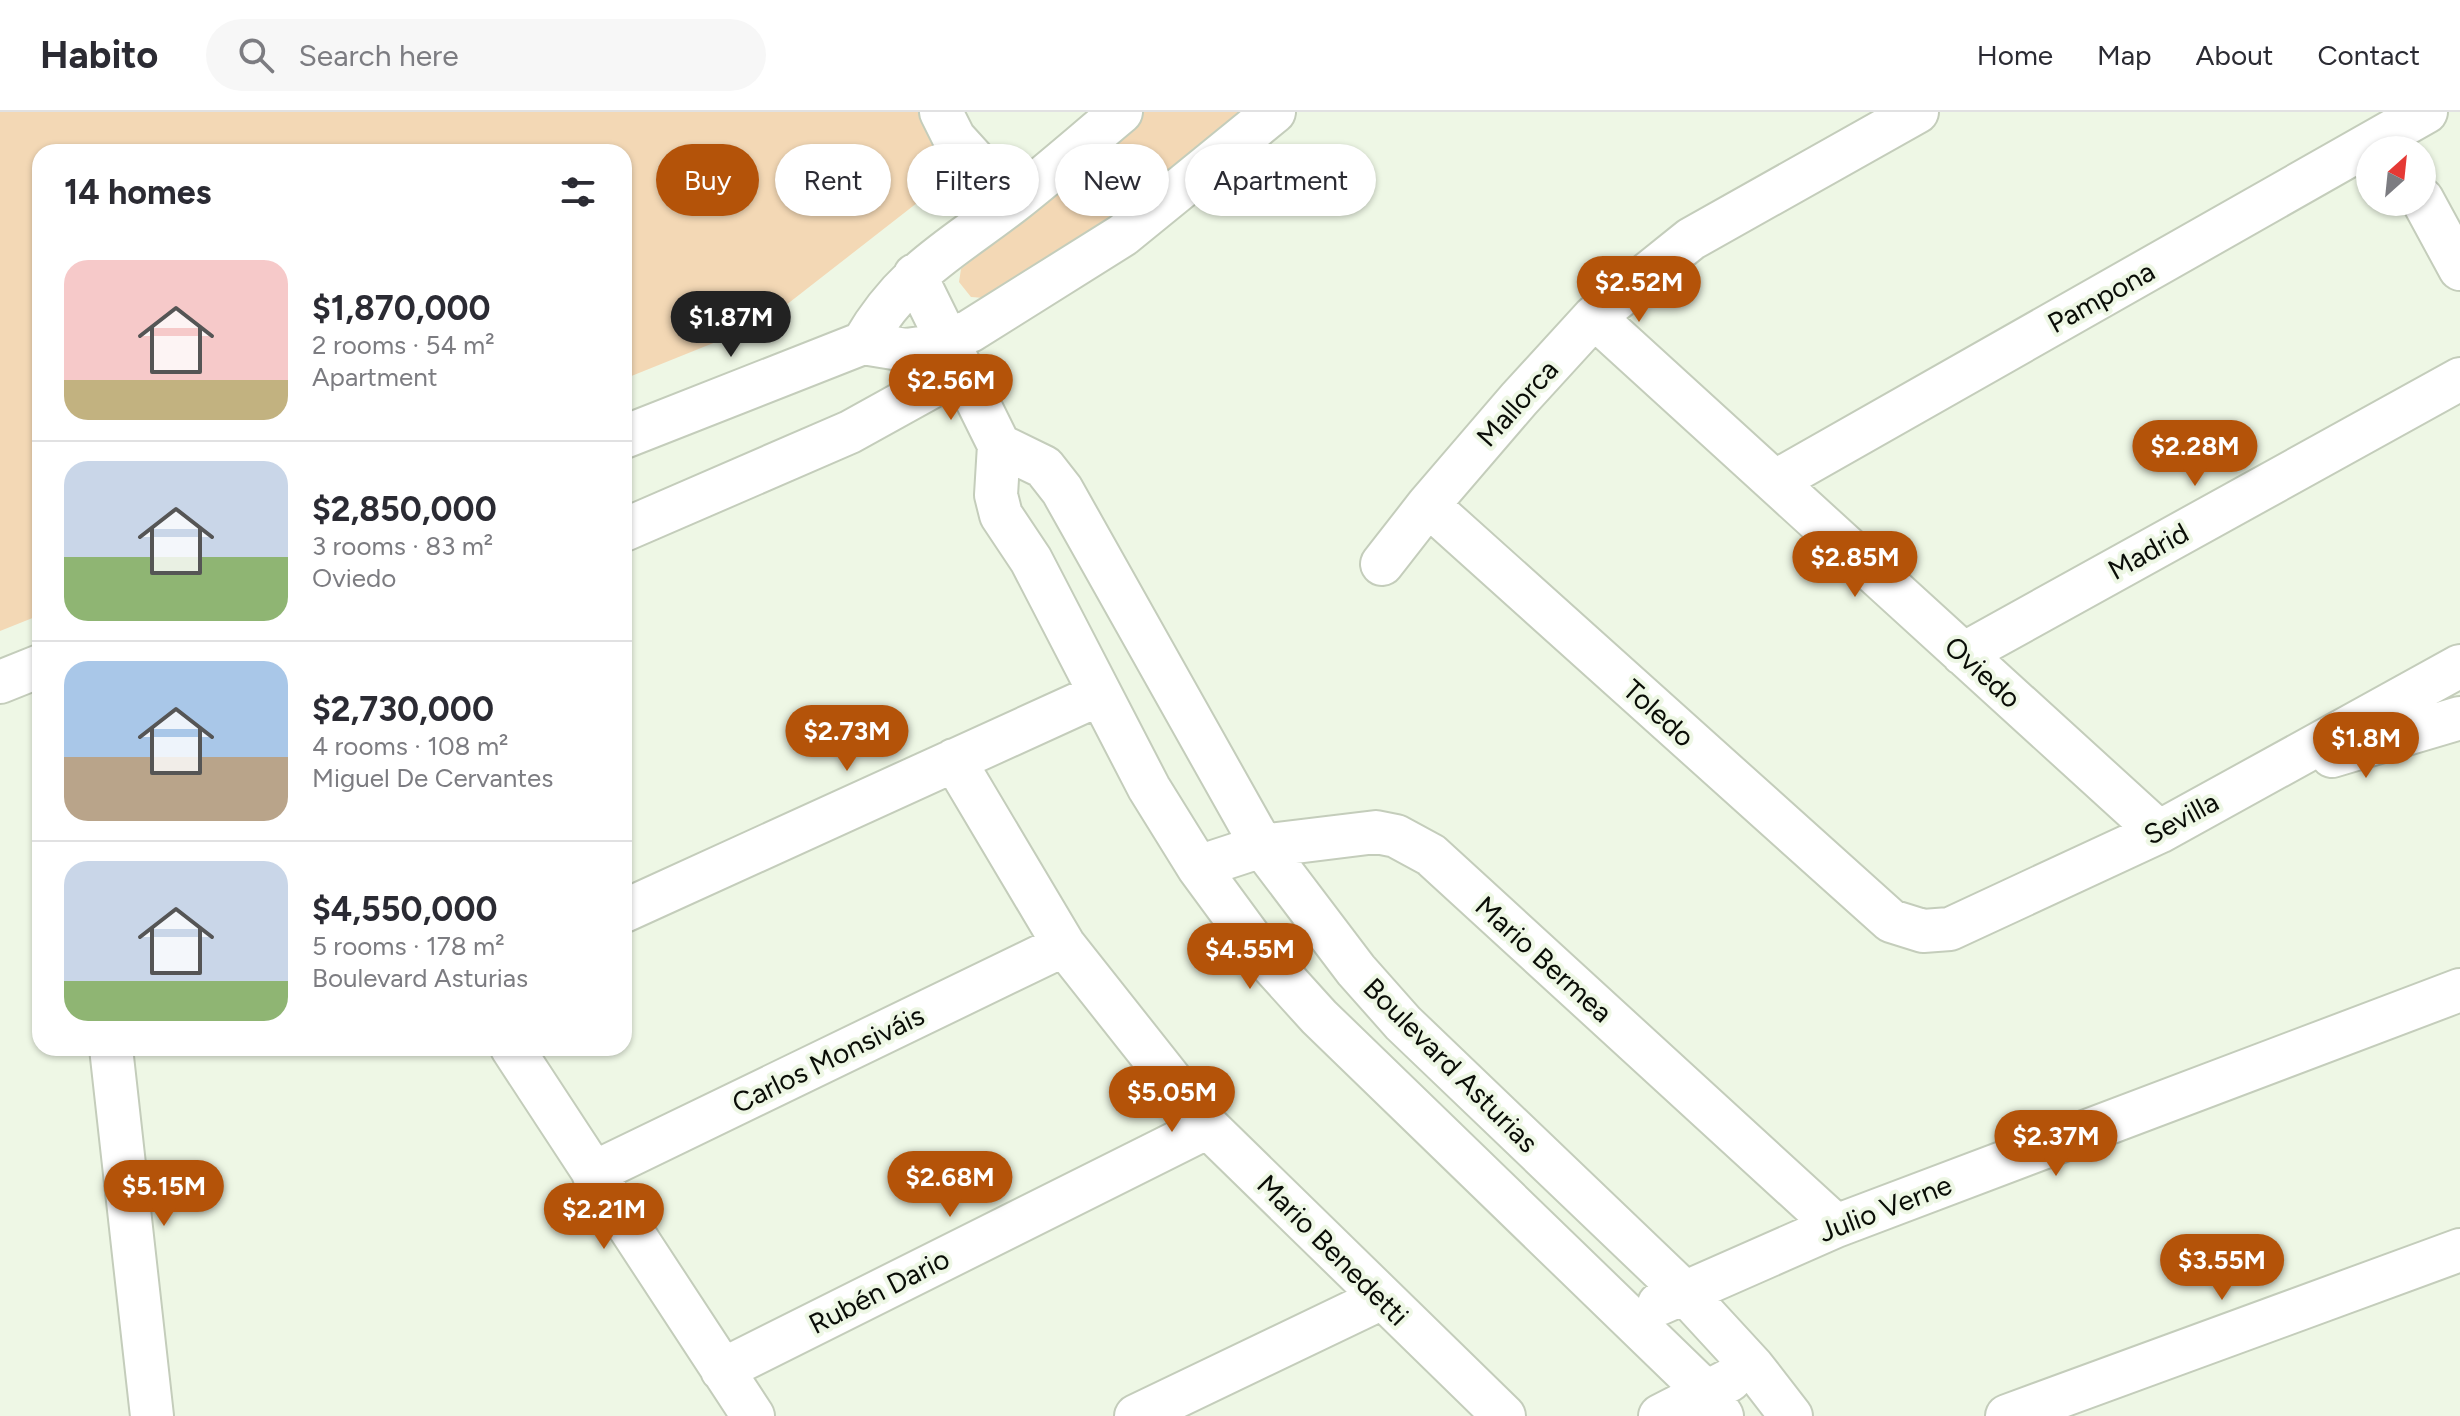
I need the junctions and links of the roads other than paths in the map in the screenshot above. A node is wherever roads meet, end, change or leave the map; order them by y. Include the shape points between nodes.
1 (941, 112) edge
2 (1121, 112) edge
3 (1274, 112) edge
4 (1917, 112) edge
5 (2426, 112) edge
6 (2385, 132) edge
7 (959, 144) edge
8 (1039, 180) edge
9 (993, 216) edge
10 (2431, 216) edge
11 (2460, 269) edge
12 (915, 275) junction
13 (1594, 317) junction
14 (863, 343) junction
15 (955, 355) junction
16 (2460, 379) edge
17 (632, 434) edge
18 (999, 445) junction
19 (1776, 481) junction
20 (1428, 505) junction
21 (632, 527) edge
22 (1382, 564) dead end
23 (1963, 654) junction
24 (2460, 666) edge
25 (1098, 695) junction
26 (2460, 718) edge
27 (954, 760) junction
28 (2254, 779) junction
29 (2159, 832) junction
30 (1262, 846) junction
31 (1198, 867) junction
32 (632, 907) edge
33 (1891, 921) joint
34 (1064, 945) junction
35 (2460, 990) edge
36 (112, 1056) edge
37 (517, 1056) edge
38 (1208, 1127) junction
39 (593, 1173) junction
40 (1836, 1226) junction
41 (2460, 1250) edge
42 (1683, 1291) junction
43 (1380, 1299) junction
44 (1630, 1320) junction
45 (1753, 1367) junction
46 (722, 1370) junction
47 (1714, 1404) edge
48 (152, 1416) edge
49 (753, 1416) edge
50 (1136, 1416) edge
51 (1504, 1416) edge
52 (1660, 1416) edge
53 (1791, 1416) edge
54 (2007, 1416) edge

1 - 7 street
2 - 8 street
3 - 15 street via 1123,235
4 - 13 street, Mallorca via 1691,239
5 - 6 street, Pampona
6 - 19 street, Pampona
9 - 12 street
10 - 11 street
12 - 14 street
12 - 15 street, Boulevard Asturias
13 - 19 street, Oviedo
13 - 20 street, Mallorca
14 - 15 street
14 - 17 street
15 - 18 street, Boulevard Asturias
15 - 21 street via 850,432
16 - 23 street, Madrid
18 - 25 street, Boulevard Asturias via 996,495 1001,515 1031,560
18 - 30 street, Boulevard Asturias via 1044,467 1062,490
19 - 23 street, Oviedo
20 - 22 street, Mallorca
20 - 33 street, Toledo
23 - 29 street, Oviedo
24 - 28 street, Sevilla
25 - 27 street
25 - 31 street, Boulevard Asturias
26 - 28 street
27 - 32 street
27 - 34 street, Mario Benedetti
28 - 29 street, Sevilla
29 - 33 street, Sevilla via 1950,929 1923,931
30 - 31 street, Mario Bermea
30 - 40 street, Mario Bermea via 1376,832 1431,855
30 - 42 street, Boulevard Asturias via 1403,1023
31 - 44 street, Boulevard Asturias via 1262,954 1319,1017
34 - 38 street, Mario Benedetti
34 - 39 street, Carlos Monsiváis
35 - 40 street, Julio Verne
36 - 48 street
37 - 39 street
38 - 43 street, Mario Benedetti
38 - 46 street, Rubén Dario
39 - 46 street
40 - 42 street, Julio Verne
41 - 54 street
42 - 44 street, Julio Verne
42 - 45 street, Boulevard Asturias
43 - 50 street
43 - 51 street, Mario Benedetti
44 - 47 street, Boulevard Asturias
45 - 47 street
45 - 53 street, Boulevard Asturias
46 - 49 street
47 - 52 street

